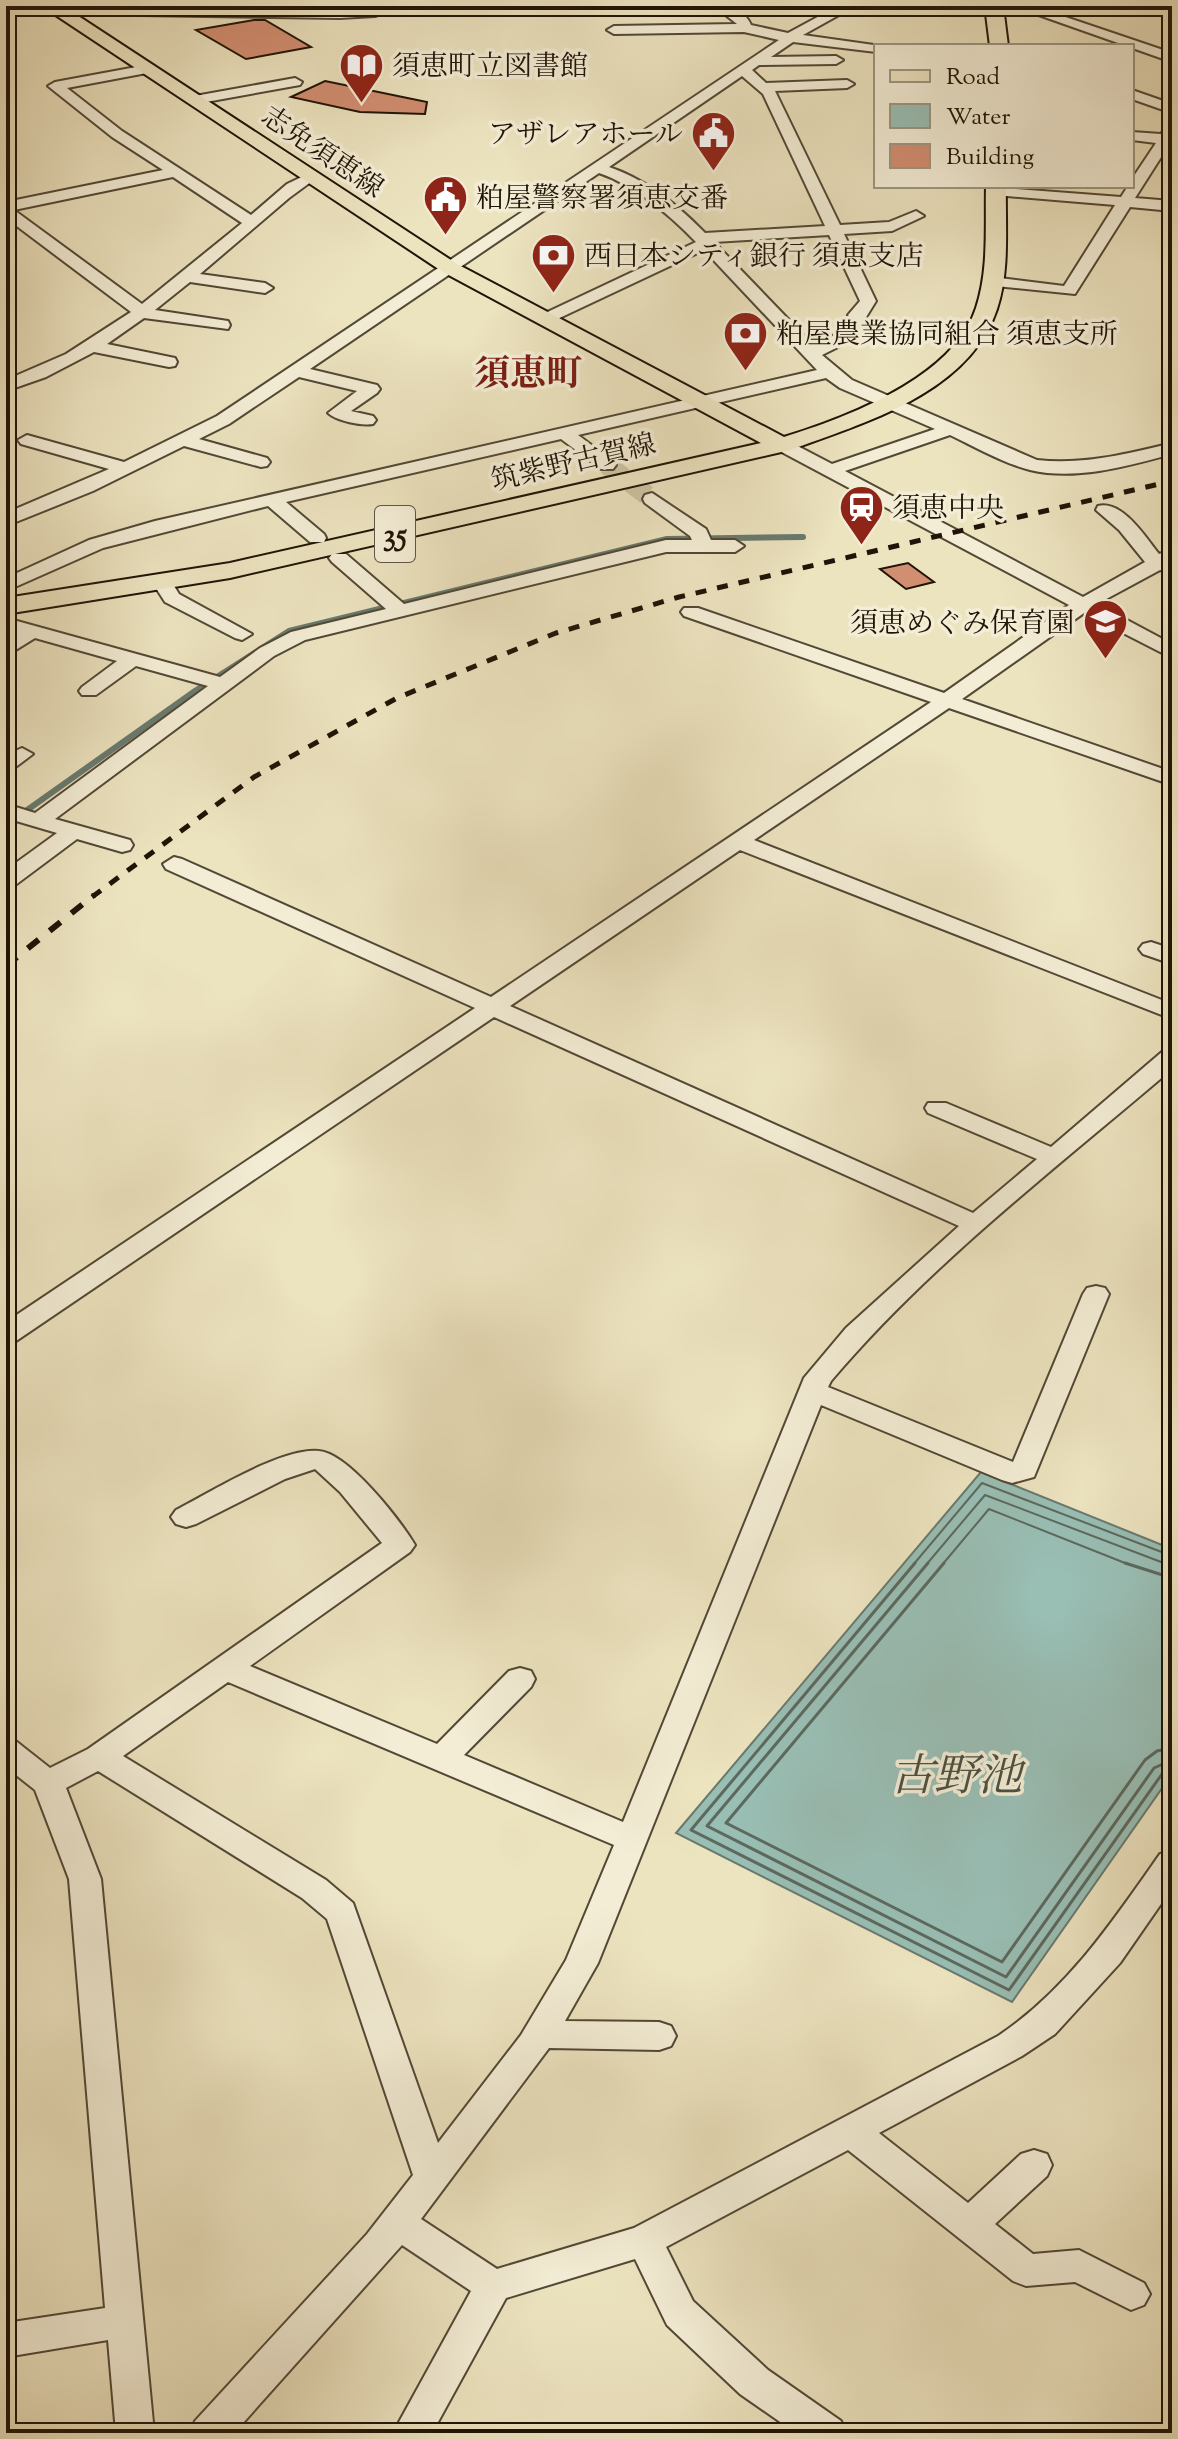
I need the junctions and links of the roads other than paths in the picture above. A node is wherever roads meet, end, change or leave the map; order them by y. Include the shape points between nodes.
1 (298, 6) edge
2 (341, 6) edge
3 (395, 6) edge
4 (721, 6) edge
5 (844, 6) edge
6 (994, 6) edge
7 (1020, 6) edge
8 (232, 8) edge
9 (379, 8) edge
10 (6, 9) edge
11 (56, 9) edge
12 (761, 11) dead end
13 (283, 13) junction
14 (324, 14) junction
15 (742, 24) junction
16 (614, 30) dead end
17 (790, 38) junction
18 (1001, 44) edge
19 (1131, 44) edge
20 (1134, 45) edge
21 (874, 48) edge
22 (1172, 58) edge
23 (836, 60) dead end
24 (750, 66) junction
25 (147, 69) junction
26 (295, 82) dead end
27 (847, 84) dead end
28 (764, 87) junction
29 (1134, 95) edge
30 (195, 100) junction
31 (1172, 109) edge
32 (1168, 134) edge
33 (1134, 136) edge
34 (599, 168) junction
35 (176, 172) junction
36 (312, 176) junction
37 (1134, 187) edge
38 (996, 188) edge
39 (1133, 188) edge
40 (1125, 201) junction
41 (1172, 206) edge
42 (6, 209) edge
43 (916, 216) dead end
44 (252, 223) junction
45 (832, 228) junction
46 (702, 241) junction
47 (450, 268) junction
48 (186, 277) junction
49 (992, 282) junction
50 (265, 288) dead end
51 (143, 313) junction
52 (545, 319) junction
53 (222, 325) dead end
54 (95, 347) junction
55 (813, 353) junction
56 (169, 362) dead end
57 (297, 371) junction
58 (829, 372) junction
59 (6, 386) edge
60 (701, 400) junction
61 (890, 402) junction
62 (367, 420) dead end
63 (951, 429) junction
64 (563, 432) junction
65 (27, 440) dead end
66 (183, 440) junction
67 (782, 445) junction
68 (1172, 448) edge
69 (261, 462) dead end
70 (607, 465) tunnel mouth
71 (124, 469) junction
72 (829, 471) junction
73 (652, 499) tunnel mouth
74 (272, 500) junction
75 (1105, 510) dead end
76 (6, 520) edge
77 (317, 538) dead end
78 (703, 545) junction
79 (735, 546) dead end
80 (339, 558) dead end
81 (1167, 562) edge
82 (6, 585) edge
83 (164, 585) junction
84 (1082, 605) junction
85 (6, 606) edge
86 (399, 610) junction
87 (691, 612) dead end
88 (6, 624) edge
89 (34, 630) junction
90 (242, 634) dead end
91 (6, 650) edge
92 (1172, 652) edge
93 (134, 658) junction
94 (224, 684) junction
95 (89, 691) dead end
96 (946, 701) junction
97 (1172, 779) edge
98 (6, 811) edge
99 (41, 819) junction
100 (75, 830) junction
101 (736, 841) junction
102 (122, 845) dead end
103 (174, 864) dead end
104 (6, 881) edge
105 (495, 1006) junction
106 (1172, 1012) edge
107 (1172, 1056) edge
108 (937, 1108) dead end
109 (1054, 1157) junction
110 (976, 1224) junction
111 (1096, 1294) dead end
112 (6, 1335) edge
113 (813, 1391) junction
114 (186, 1517) dead end
115 (225, 1668) junction
116 (520, 1679) dead end
117 (6, 1750) edge
118 (99, 1757) junction
119 (441, 1759) junction
120 (48, 1783) junction
121 (632, 1839) junction
122 (1172, 1863) edge
123 (539, 2034) junction
124 (659, 2036) dead end
125 (850, 2131) junction
126 (1034, 2165) dead end
127 (432, 2179) junction
128 (397, 2222) junction
129 (969, 2225) junction
130 (644, 2241) junction
131 (493, 2286) junction
132 (1131, 2294) dead end
133 (123, 2321) junction
134 (6, 2340) edge
135 (135, 2433) edge
136 (209, 2433) edge
137 (412, 2433) edge
138 (827, 2433) edge

1 - 13 street
2 - 14 street
3 - 9 street
4 - 15 street
5 - 17 street
6 - 18 main road
7 - 19 street
8 - 11 street
8 - 13 street
9 - 14 street
10 - 11 street
11 - 25 main road, 志免須恵線
12 - 15 street
13 - 14 street
15 - 16 street
15 - 17 street
17 - 21 street
17 - 24 street
20 - 22 street
23 - 24 street
24 - 28 street
24 - 34 street
25 - 30 main road, 志免須恵線
25 - 35 street via 55,86
26 - 30 street
27 - 28 street
28 - 45 street
29 - 31 street
30 - 36 main road, 志免須恵線
32 - 33 street
32 - 37 street
34 - 46 street via 624,177 683,219
34 - 47 street
35 - 42 street
35 - 44 street
36 - 44 street via 296,183
36 - 47 main road, 志免須恵線
38 - 40 street
38 - 49 main road, 筑紫野古賀線 / 35
39 - 40 street
40 - 41 street
40 - 49 street via 1069,291
42 - 51 street
43 - 45 street via 892,226
44 - 48 street
45 - 46 street
45 - 55 street via 868,301 846,336
46 - 52 street
46 - 55 street
47 - 52 main road, 志免須恵線
47 - 57 street
48 - 50 street
48 - 51 street
49 - 61 main road, 筑紫野古賀線 / 35 via 985,320 968,343 950,362
51 - 53 street
51 - 54 street
52 - 60 main road, 志免須恵線
54 - 56 street
54 - 59 street
55 - 58 street
57 - 62 street via 371,389 337,413
57 - 66 street
58 - 60 street
58 - 61 street
60 - 64 street
60 - 67 main road, 志免須恵線
61 - 63 street
61 - 67 main road, 筑紫野古賀線 / 35
63 - 68 street via 1033,465 1060,469 1093,468
63 - 72 street
64 - 70 street
64 - 74 street
65 - 71 street
66 - 69 street
66 - 71 street
67 - 72 street
67 - 83 main road, 筑紫野古賀線 / 35
71 - 76 street
72 - 84 street
73 - 78 street via 699,533
74 - 77 street
74 - 82 street via 96,544
75 - 81 street
78 - 79 street
78 - 86 street via 666,546
80 - 86 street
81 - 84 street
83 - 85 main road, 筑紫野古賀線 / 35
83 - 90 street via 172,598
84 - 92 street
84 - 96 street
86 - 94 street via 282,642
87 - 96 street
88 - 89 street
89 - 91 street
89 - 93 street
93 - 94 street
93 - 95 street
94 - 99 street
96 - 97 street
96 - 101 street
98 - 99 street
99 - 100 street
100 - 102 street
100 - 104 street
101 - 105 street
101 - 106 street
103 - 105 street
105 - 110 street
105 - 112 street
107 - 109 street
108 - 109 street
109 - 110 street
110 - 113 street via 856,1334
111 - 113 street via 1024,1470 1012,1473
113 - 121 street
114 - 115 street via 286,1466 322,1460 400,1545
115 - 118 street
115 - 119 street
116 - 119 street
117 - 120 street
118 - 120 street
118 - 127 street via 314,1889 341,1912
119 - 121 street
120 - 133 street via 85,1879
121 - 123 street via 581,1963
122 - 125 street via 1108,1954 1043,2024
123 - 124 street
123 - 127 street
125 - 129 street
125 - 130 street
126 - 129 street
127 - 128 street
128 - 131 street
128 - 136 street
129 - 132 street via 1026,2270 1079,2266
130 - 131 street
130 - 138 street via 680,2313 754,2382
131 - 137 street
133 - 134 street
133 - 135 street

